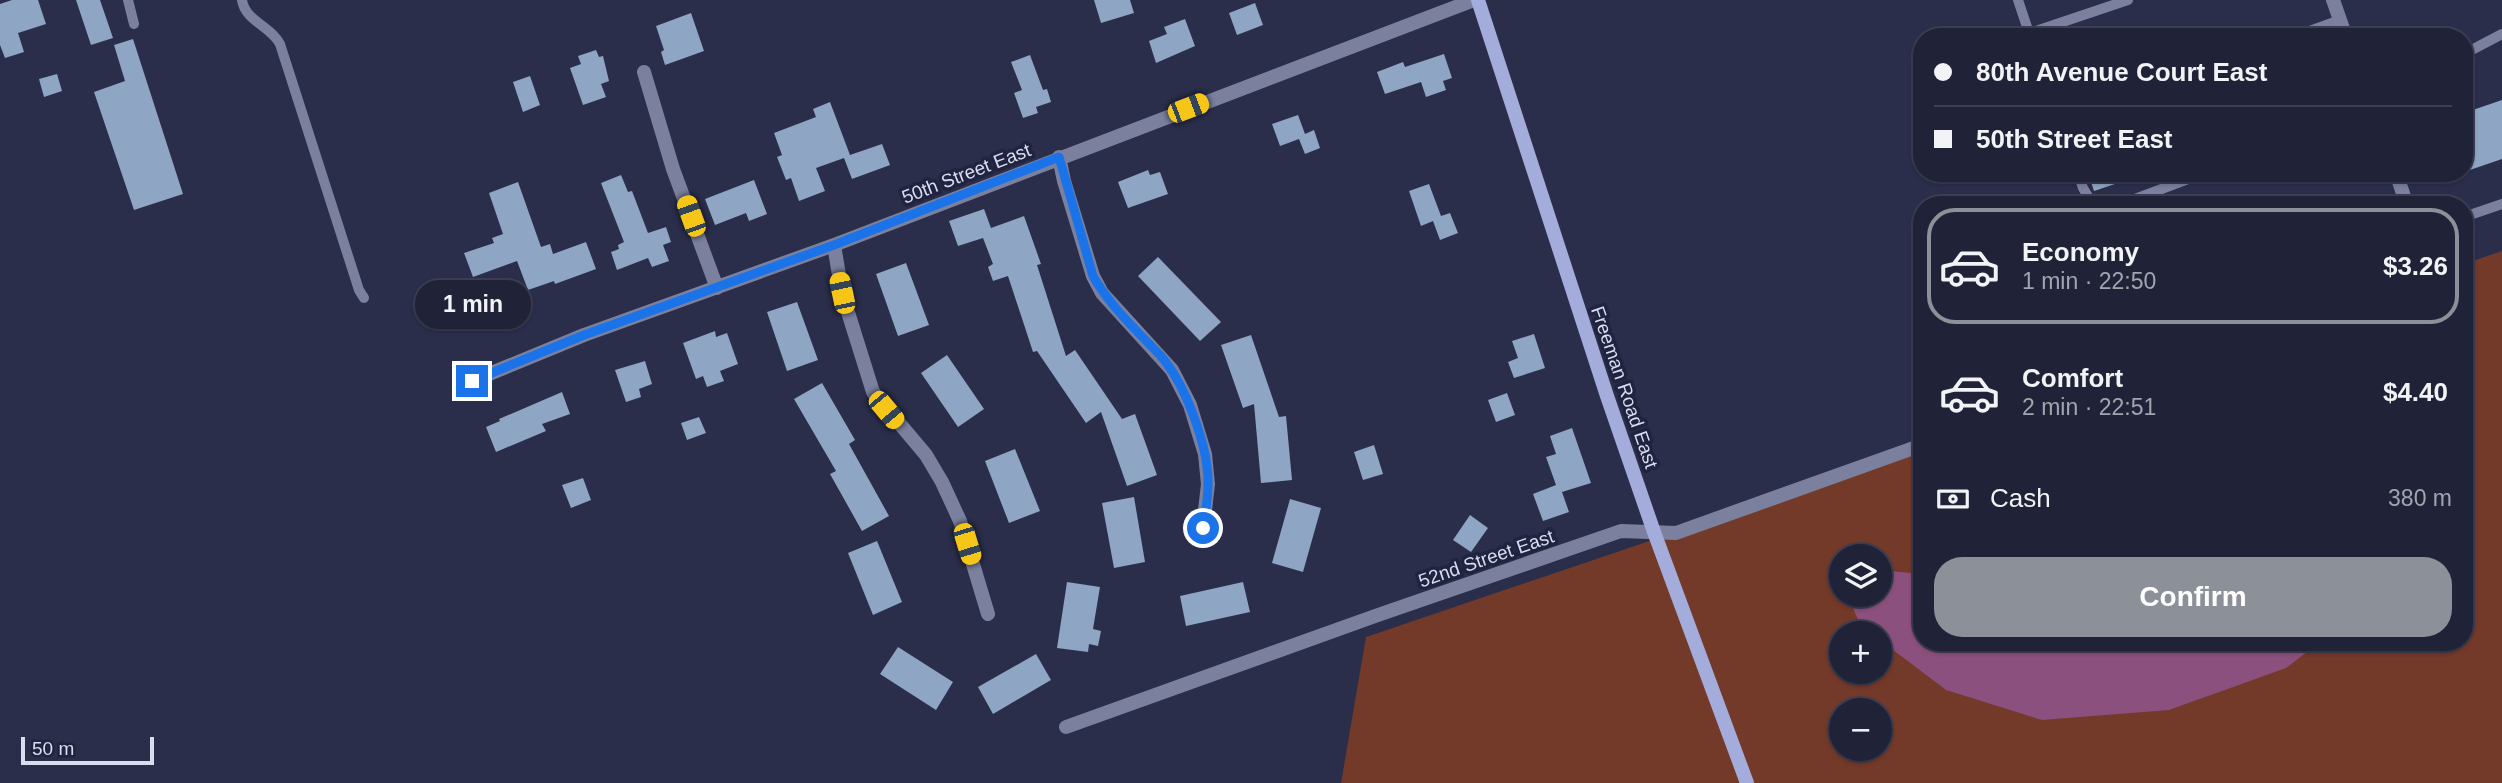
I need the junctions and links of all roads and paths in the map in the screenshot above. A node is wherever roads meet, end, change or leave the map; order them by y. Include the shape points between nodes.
1 (128, 0) edge
2 (242, 0) edge
3 (1476, 0) edge
4 (2018, 0) edge
5 (2129, 0) edge
6 (2333, 0) edge
7 (2340, 20) junction
8 (134, 24) dead end
9 (2027, 28) edge
10 (2045, 28) edge
11 (2317, 28) edge
12 (2343, 28) edge
13 (2502, 34) edge
14 (2473, 49) edge
15 (643, 72) dead end
16 (1059, 157) junction
17 (2180, 182) edge
18 (2143, 196) edge
19 (2502, 204) edge
20 (2473, 214) edge
21 (834, 245) junction
22 (717, 288) junction
23 (364, 298) dead end
24 (472, 381) dead end
25 (1913, 448) edge
26 (1203, 528) dead end
27 (1654, 532) junction
28 (988, 614) dead end
29 (1066, 727) dead end
30 (1747, 783) edge

1 - 8 lane
2 - 23 lane via 249,16 268,28 280,44
3 - 16 street, 50th Street East
3 - 27 street, Freeman Road East
4 - 9 lane
5 - 10 lane
6 - 7 street
7 - 11 lane
7 - 12 street
13 - 14 lane
15 - 22 street
16 - 21 street, 50th Street East
16 - 26 street via 1093,276 1102,293 1172,370 1190,405 1205,454 1208,484
17 - 18 lane
19 - 20 lane
21 - 22 street, 50th Street East
21 - 28 street via 842,293 873,391 926,455 942,482 960,521
22 - 24 street, 50th Street East
25 - 27 street, 52nd Street East via 1676,533
27 - 29 street, 52nd Street East via 1621,531
27 - 30 street, Freeman Road East

